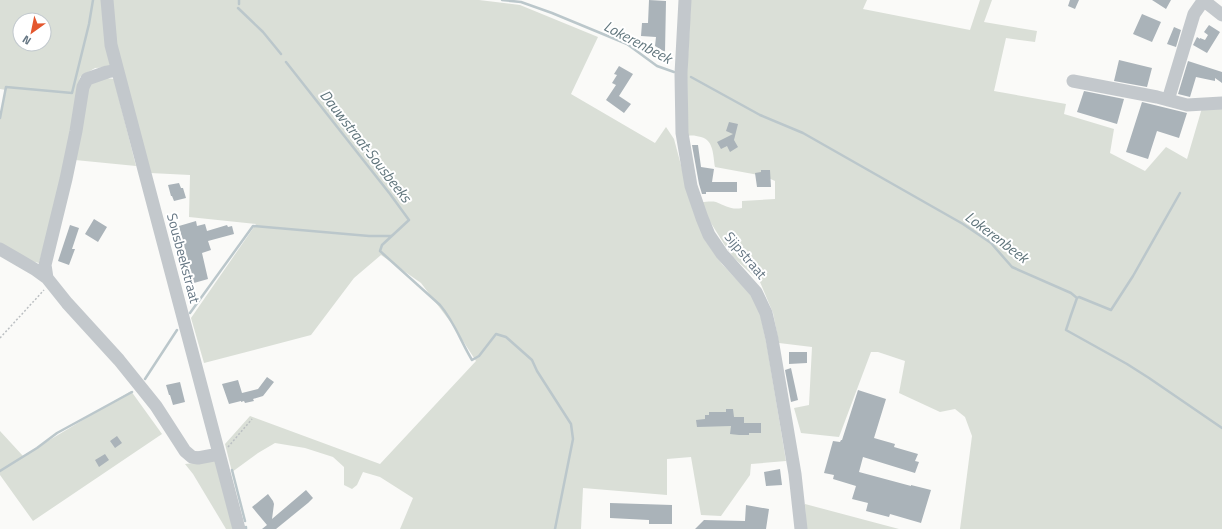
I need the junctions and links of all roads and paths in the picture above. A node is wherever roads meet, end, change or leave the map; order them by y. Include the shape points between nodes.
1 (107, 0) edge
2 (685, 0) edge
3 (1203, 0) edge
4 (1222, 15) edge
5 (117, 70) junction
6 (1073, 81) dead end
7 (1168, 100) junction
8 (1222, 103) edge
9 (0, 249) edge
10 (48, 280) junction
11 (0, 338) edge
12 (252, 419) dead end
13 (219, 454) junction
14 (239, 529) edge
15 (801, 529) edge

1 - 5 street, Sousbeekstraat via 111,45
2 - 15 street, Sijpstraat via 681,74 682,133 691,186 709,235 722,254 756,292 766,312 795,474
3 - 4 street
3 - 7 street via 1194,14
5 - 10 street via 87,79 83,88 66,179 45,265
5 - 13 street, Sousbeekstraat
6 - 7 street
7 - 8 street via 1187,105
9 - 10 street
10 - 11 path via 38,297
10 - 13 street via 156,406 185,451 198,458
12 - 13 path
13 - 14 street, Sousbeekstraat

